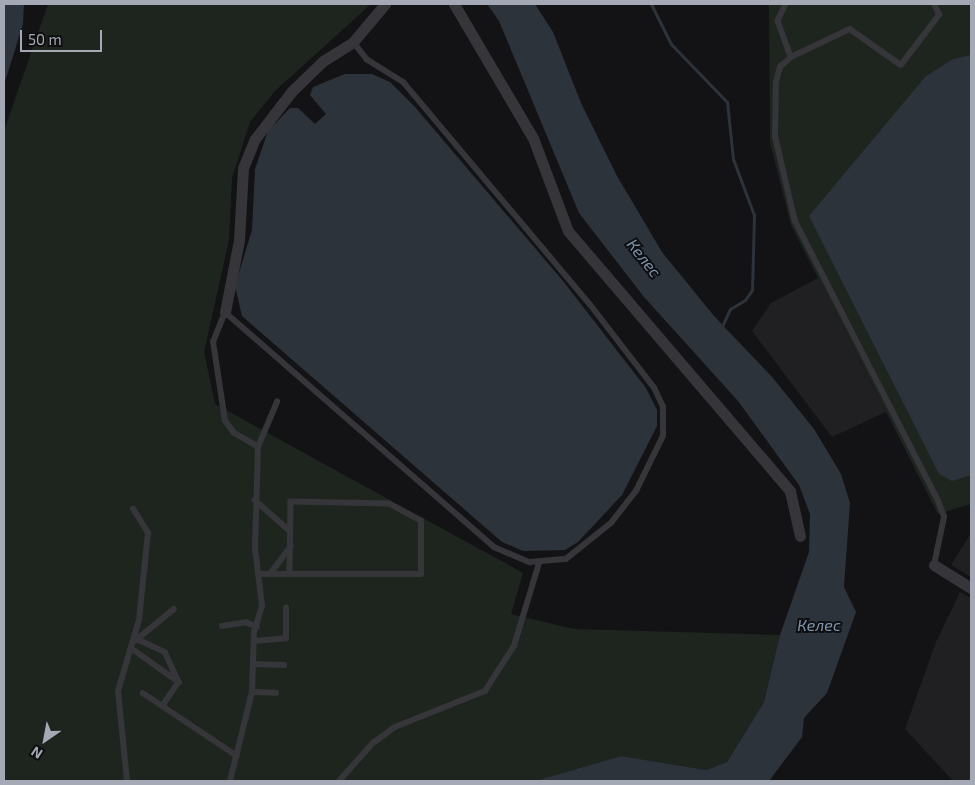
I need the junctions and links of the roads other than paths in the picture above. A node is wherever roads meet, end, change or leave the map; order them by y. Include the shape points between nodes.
1 (386, 4) edge
2 (454, 4) edge
3 (786, 4) edge
4 (934, 4) edge
5 (353, 42) junction
6 (791, 57) junction
7 (225, 312) junction
8 (277, 402) dead end
9 (258, 447) junction
10 (255, 500) junction
11 (133, 510) dead end
12 (290, 531) junction
13 (800, 536) dead end
14 (290, 547) junction
15 (539, 563) junction
16 (934, 565) joint
17 (290, 573) junction
18 (260, 574) junction
19 (270, 574) junction
20 (971, 588) edge
21 (286, 608) dead end
22 (174, 610) dead end
23 (222, 626) dead end
24 (257, 627) junction
25 (254, 642) junction
26 (133, 643) junction
27 (253, 664) junction
28 (284, 665) dead end
29 (179, 682) junction
30 (252, 692) junction
31 (276, 692) dead end
32 (143, 693) dead end
33 (163, 706) junction
34 (237, 756) junction
35 (127, 781) edge
36 (230, 781) edge
37 (339, 781) edge

1 - 5 street
2 - 13 street via 533,138 568,231 790,492
3 - 6 lane via 778,21
4 - 6 lane via 939,15 901,65 850,29
5 - 7 street via 323,61 292,91 256,138 243,168 239,240
5 - 15 lane via 368,60 386,69 410,91 590,304 654,388 663,407 663,436 652,462 611,523 566,559
6 - 16 lane via 780,67 776,82 775,137 795,222 938,501 944,517
7 - 9 lane via 213,342 225,421 237,436
7 - 15 lane via 494,547
8 - 9 lane
9 - 10 lane
10 - 12 lane
10 - 18 lane
11 - 26 lane via 148,533 139,620
12 - 14 lane
12 - 17 lane via 291,502 389,504 420,521 421,574
14 - 17 lane
14 - 19 lane
15 - 37 lane via 514,646 485,691 395,727 373,743
16 - 20 street
17 - 19 lane
18 - 19 lane
18 - 24 lane via 262,606
21 - 25 lane via 286,638
22 - 26 lane
23 - 24 lane via 246,622
24 - 25 lane
25 - 27 lane
26 - 29 lane
26 - 29 lane via 165,652
26 - 35 lane via 118,691
27 - 28 lane
27 - 30 lane
29 - 33 lane
30 - 31 lane
30 - 34 lane
32 - 33 lane
33 - 34 lane
34 - 36 lane

